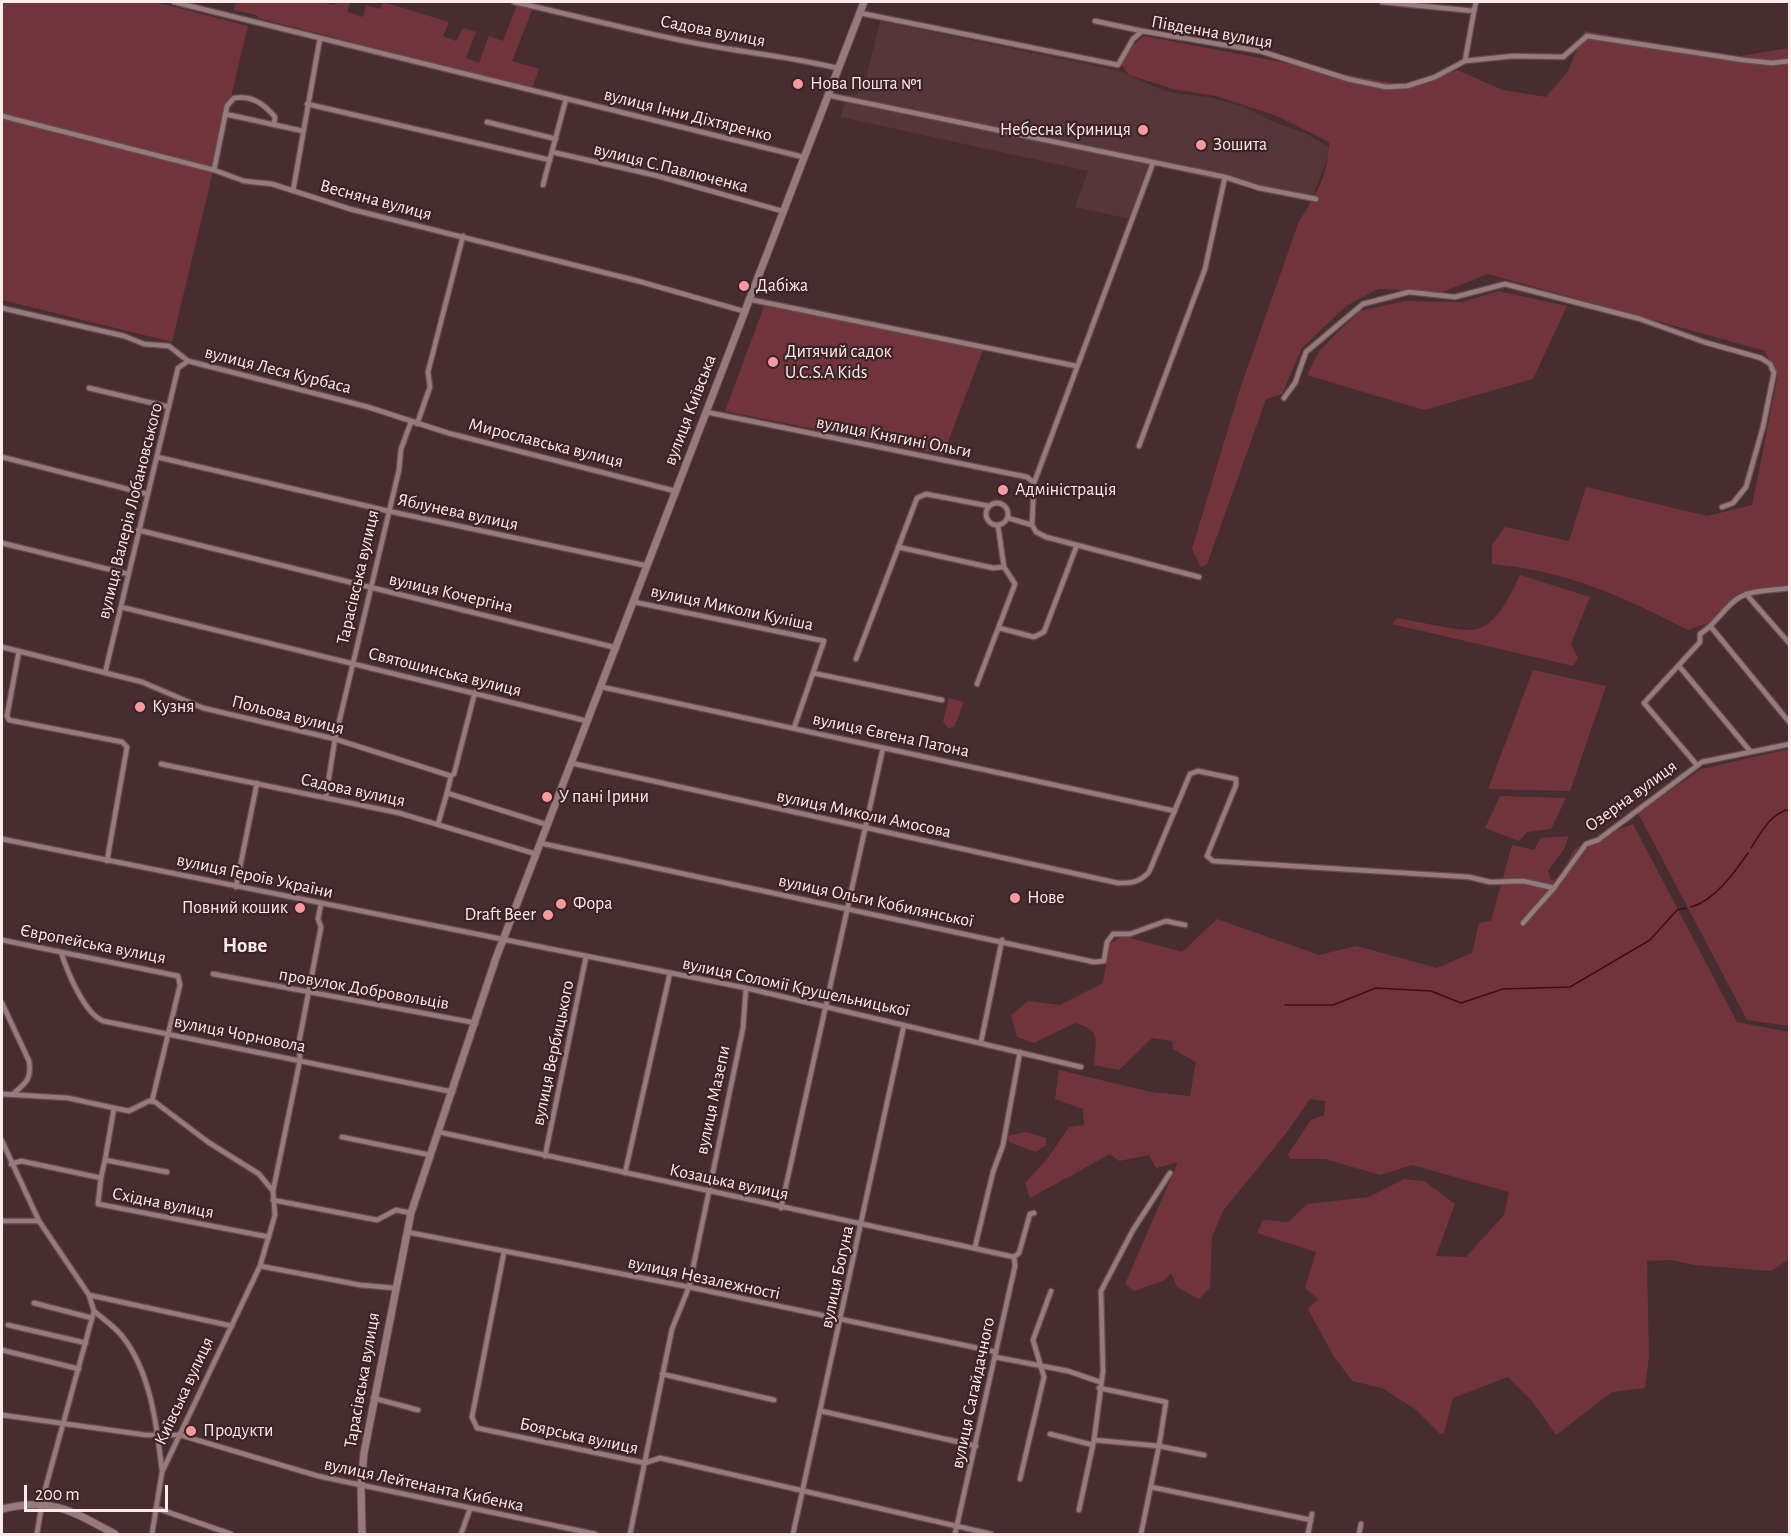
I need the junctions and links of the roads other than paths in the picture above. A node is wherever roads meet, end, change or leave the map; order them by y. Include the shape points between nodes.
1 (174, 2) edge
2 (514, 2) edge
3 (864, 2) edge
4 (1382, 2) edge
5 (1476, 2) edge
6 (532, 3) edge
7 (1474, 11) junction
8 (860, 13) junction
9 (1095, 21) dead end
10 (1142, 31) junction
11 (320, 38) junction
12 (1465, 61) junction
13 (1790, 61) edge
14 (837, 68) junction
15 (827, 94) junction
16 (566, 99) junction
17 (307, 104) junction
18 (225, 114) junction
19 (2, 116) edge
20 (487, 122) dead end
21 (274, 125) junction
22 (303, 131) junction
23 (556, 139) junction
24 (552, 152) junction
25 (803, 157) junction
26 (550, 160) junction
27 (1154, 162) junction
28 (214, 170) junction
29 (1225, 177) junction
30 (543, 185) dead end
31 (293, 191) junction
32 (1316, 199) dead end
33 (782, 211) junction
34 (463, 236) junction
35 (748, 299) junction
36 (2, 308) edge
37 (743, 311) junction
38 (188, 361) junction
39 (1076, 366) junction
40 (90, 388) dead end
41 (1284, 398) dead end
42 (169, 407) junction
43 (706, 412) junction
44 (411, 422) junction
45 (417, 424) junction
46 (1139, 446) dead end
47 (2, 457) edge
48 (157, 457) junction
49 (1034, 483) junction
50 (675, 491) junction
51 (147, 494) junction
52 (989, 506) junction
53 (1722, 507) dead end
54 (388, 511) junction
55 (1008, 518) junction
56 (1032, 525) junction
57 (998, 526) junction
58 (138, 530) junction
59 (2, 543) edge
60 (1077, 545) junction
61 (898, 547) junction
62 (648, 566) junction
63 (1004, 567) junction
64 (128, 574) junction
65 (1199, 577) dead end
66 (372, 588) junction
67 (1790, 588) edge
68 (1746, 594) junction
69 (634, 602) junction
70 (121, 607) junction
71 (1712, 627) junction
72 (999, 628) junction
73 (1790, 644) edge
74 (2, 647) edge
75 (617, 648) junction
76 (19, 651) junction
77 (856, 659) dead end
78 (353, 663) junction
79 (1679, 666) junction
80 (105, 673) junction
81 (813, 674) junction
82 (977, 684) dead end
83 (602, 687) junction
84 (475, 692) junction
85 (942, 700) dead end
86 (588, 721) junction
87 (1790, 723) edge
88 (794, 728) junction
89 (335, 739) junction
90 (1790, 744) edge
91 (883, 748) junction
92 (1750, 750) junction
93 (571, 763) junction
94 (161, 764) dead end
95 (1697, 765) junction
96 (451, 776) junction
97 (257, 783) junction
98 (447, 793) junction
99 (326, 796) junction
100 (1175, 811) junction
101 (438, 824) junction
102 (548, 825) junction
103 (865, 828) junction
104 (2, 839) edge
105 (540, 843) junction
106 (536, 854) junction
107 (107, 861) junction
108 (236, 887) junction
109 (1554, 888) junction
110 (321, 904) junction
111 (848, 909) junction
112 (1522, 923) dead end
113 (1185, 925) dead end
114 (2, 940) edge
115 (503, 940) junction
116 (1002, 940) junction
117 (61, 952) junction
118 (586, 957) junction
119 (213, 974) dead end
120 (670, 974) junction
121 (746, 988) junction
122 (309, 993) junction
123 (2, 1004) edge
124 (827, 1006) junction
125 (476, 1023) junction
126 (904, 1025) junction
127 (168, 1034) junction
128 (981, 1042) junction
129 (1020, 1052) junction
130 (300, 1060) junction
131 (1081, 1067) dead end
132 (453, 1092) junction
133 (2, 1094) edge
134 (13, 1094) junction
135 (152, 1101) junction
136 (114, 1108) junction
137 (439, 1132) junction
138 (342, 1137) dead end
139 (2, 1141) edge
140 (430, 1155) junction
141 (545, 1156) junction
142 (105, 1160) junction
143 (11, 1164) junction
144 (167, 1172) dead end
145 (625, 1173) junction
146 (1170, 1173) dead end
147 (101, 1178) junction
148 (273, 1191) junction
149 (707, 1192) junction
150 (273, 1200) junction
151 (781, 1208) junction
152 (411, 1213) junction
153 (1034, 1213) dead end
154 (2, 1221) edge
155 (39, 1221) junction
156 (861, 1225) junction
157 (407, 1232) junction
158 (269, 1237) junction
159 (975, 1247) junction
160 (504, 1252) junction
161 (1014, 1257) junction
162 (260, 1266) junction
163 (689, 1287) junction
164 (394, 1288) junction
165 (1051, 1291) dead end
166 (89, 1295) junction
167 (34, 1303) dead end
168 (94, 1311) junction
169 (92, 1318) junction
170 (842, 1320) junction
171 (8, 1325) dead end
172 (232, 1326) junction
173 (86, 1343) junction
174 (2, 1350) edge
175 (995, 1354) junction
176 (1042, 1366) junction
177 (79, 1369) junction
178 (662, 1374) junction
179 (1100, 1385) junction
180 (373, 1398) junction
181 (774, 1400) dead end
182 (418, 1410) dead end
183 (821, 1411) junction
184 (2, 1415) edge
185 (64, 1425) junction
186 (1050, 1434) dead end
187 (158, 1435) junction
188 (180, 1435) junction
189 (1094, 1442) junction
190 (976, 1446) junction
191 (1159, 1446) junction
192 (1204, 1455) dead end
193 (645, 1463) junction
194 (162, 1472) junction
195 (1020, 1479) dead end
196 (361, 1486) junction
197 (1151, 1487) junction
198 (802, 1493) junction
199 (42, 1504) junction
200 (156, 1508) junction
201 (2, 1509) edge
202 (470, 1509) junction
203 (1079, 1509) dead end
204 (1361, 1524) dead end
205 (957, 1527) junction
206 (35, 1534) edge
207 (115, 1534) edge
208 (152, 1534) edge
209 (231, 1534) edge
210 (362, 1534) edge
211 (461, 1534) edge
212 (595, 1534) edge
213 (630, 1534) edge
214 (793, 1534) edge
215 (955, 1534) edge
216 (991, 1534) edge
217 (1141, 1534) edge
218 (1308, 1534) edge
219 (1359, 1534) edge

1 - 11 street, вулиця Інни Діхтяренко
2 - 6 street, Садова вулиця
3 - 8 street
4 - 7 street
5 - 7 street
6 - 14 street, Садова вулиця via 689,42 793,57
7 - 12 street
8 - 10 street, Південна вулиця via 1118,65
8 - 14 street
9 - 10 street
10 - 12 street, Південна вулиця via 1260,51 1386,87 1407,86 1435,77
11 - 16 street, вулиця Інни Діхтяренко
11 - 17 street
12 - 13 street via 1513,56 1563,57 1587,36 1715,56 1772,63
14 - 15 street, вулиця Київська
15 - 25 street, вулиця Київська
15 - 27 street
16 - 23 street
16 - 25 street, вулиця Інни Діхтяренко
17 - 22 street
17 - 26 street
18 - 21 street
18 - 21 street via 234,98 244,96 264,105 275,117
18 - 28 street
19 - 28 street, Весняна вулиця
20 - 23 street
21 - 22 street
22 - 31 street
23 - 24 street
24 - 26 street
24 - 33 street, вулиця С.Павлюченка via 654,175
25 - 33 street, вулиця Київська
26 - 30 street
27 - 29 street
27 - 39 street
28 - 31 street, Весняна вулиця
29 - 32 street
29 - 46 street via 1205,269
31 - 34 street, Весняна вулиця
33 - 35 street, вулиця Київська
34 - 37 street, Весняна вулиця
34 - 45 street via 428,372 430,387
35 - 37 street, вулиця Київська
35 - 39 street
36 - 38 street, вулиця Леся Курбаса via 144,344 169,346
37 - 43 street, вулиця Київська
38 - 42 street, вулиця Валерія Лобановського via 178,368
38 - 44 street, вулиця Леся Курбаса via 368,407
39 - 49 street
40 - 42 street
41 - 53 street via 1295,383 1306,352 1363,304 1409,292 1455,297 1505,284 1640,319 1770,364 1774,373 1746,487 1733,504
42 - 48 street, вулиця Валерія Лобановського
43 - 49 street, вулиця Княгині Ольги via 1027,477
43 - 50 street, вулиця Київська
44 - 45 street, Мирославська вулиця
44 - 54 street, Тарасівська вулиця
45 - 50 street, Мирославська вулиця
47 - 51 street
48 - 51 street, вулиця Валерія Лобановського
48 - 54 street, Яблунева вулиця
49 - 56 street
50 - 62 street, вулиця Київська
51 - 58 street, вулиця Валерія Лобановського
52 - 55 street via 1004,506
52 - 57 street via 987,520
52 - 61 street via 921,495
54 - 62 street, Яблунева вулиця
54 - 66 street, Тарасівська вулиця
55 - 56 street
55 - 57 street
56 - 60 street via 1046,537
57 - 63 street
58 - 64 street, вулиця Валерія Лобановського
58 - 66 street, вулиця Кочергіна
59 - 64 street
60 - 65 street
60 - 72 street via 1044,632 1034,637
61 - 63 street via 993,568
61 - 77 street
62 - 69 street, вулиця Київська
63 - 72 street via 1015,584
64 - 70 street, вулиця Валерія Лобановського
66 - 75 street, вулиця Кочергіна
66 - 78 street, Тарасівська вулиця
67 - 68 street
68 - 71 street
68 - 73 street
69 - 75 street, вулиця Київська
69 - 81 street, вулиця Миколи Куліша via 824,641
70 - 78 street, Святошинська вулиця
70 - 80 street, вулиця Валерія Лобановського
71 - 79 street via 1700,634 1700,642
71 - 87 street
72 - 82 street
74 - 76 street, Польова вулиця
75 - 83 street, вулиця Київська
76 - 80 street, Польова вулиця
76 - 107 street via 9,720 122,742 127,747
78 - 84 street, Святошинська вулиця
78 - 89 street, Тарасівська вулиця
79 - 92 street
79 - 95 street via 1644,703
80 - 89 street, Польова вулиця via 142,682 203,708
81 - 85 street
81 - 88 street
83 - 86 street, вулиця Київська
83 - 88 street, вулиця Євгена Патона
84 - 86 street, Святошинська вулиця
84 - 96 street
86 - 93 street, вулиця Київська
88 - 91 street, вулиця Євгена Патона
89 - 96 street, Польова вулиця
89 - 99 street, Тарасівська вулиця
90 - 92 street, Озерна вулиця
91 - 100 street, вулиця Євгена Патона
91 - 103 street
92 - 95 street, Озерна вулиця
93 - 102 street, вулиця Київська
93 - 103 street, вулиця Миколи Амосова
94 - 97 street, Садова вулиця
95 - 109 street, Озерна вулиця via 1598,840 1586,844
96 - 98 street
97 - 99 street, Садова вулиця
97 - 108 street
98 - 101 street
98 - 102 street
99 - 101 street, Садова вулиця
100 - 103 street, вулиця Миколи Амосова via 1149,872 1142,880 1118,883
100 - 109 street via 1190,774 1198,771 1236,779 1207,856 1213,861 1523,881
101 - 106 street, Садова вулиця
102 - 105 street, вулиця Київська
103 - 111 street
104 - 107 street, вулиця Героїв України
105 - 106 street, вулиця Київська
105 - 111 street, вулиця Ольги Кобилянської
106 - 115 street, вулиця Київська
107 - 108 street, вулиця Героїв України
108 - 110 street, вулиця Героїв України
109 - 112 street, Озерна вулиця
110 - 115 street, вулиця Героїв України
110 - 122 street, Київська вулиця via 321,927
111 - 116 street, вулиця Ольги Кобилянської
111 - 124 street
113 - 116 street, вулиця Ольги Кобилянської via 1166,921 1130,934 1113,934 1107,942 1104,961 1094,962
114 - 117 street, Європейська вулиця
115 - 118 street, вулиця Соломії Крушельницької
115 - 125 street, вулиця Київська
116 - 128 street
117 - 127 street, вулиця Чорновола via 65,967 96,1018
117 - 127 street, Європейська вулиця via 178,976 180,985
118 - 120 street, вулиця Соломії Крушельницької
118 - 141 street, вулиця Вербицького
119 - 122 street, провулок Добровольців
120 - 121 street, вулиця Соломії Крушельницької
120 - 145 street
121 - 124 street, вулиця Соломії Крушельницької
121 - 149 street, вулиця Мазепи via 743,1028
122 - 125 street, провулок Добровольців
122 - 130 street, Київська вулиця via 299,1042
123 - 134 street via 31,1071 29,1080
124 - 126 street, вулиця Соломії Крушельницької
124 - 151 street
125 - 132 street, Тарасівська вулиця
126 - 128 street, вулиця Соломії Крушельницької
126 - 156 street, вулиця Богуна
127 - 130 street, вулиця Чорновола
127 - 135 street
128 - 129 street, вулиця Соломії Крушельницької
129 - 131 street, вулиця Соломії Крушельницької
129 - 159 street via 1003,1145
130 - 132 street, вулиця Чорновола
130 - 148 street, Київська вулиця
132 - 137 street, Тарасівська вулиця
133 - 134 street
134 - 136 street via 68,1098
135 - 136 street via 129,1111
135 - 148 street via 259,1174
136 - 142 street
137 - 140 street, Тарасівська вулиця
137 - 141 street, Козацька вулиця
138 - 140 street
139 - 143 street
140 - 152 street, Тарасівська вулиця
141 - 145 street, Козацька вулиця
142 - 144 street
142 - 147 street
143 - 147 street, Східна вулиця via 21,1161
143 - 155 street
145 - 149 street, Козацька вулиця
146 - 179 street via 1133,1230 1101,1291
147 - 158 street, Східна вулиця via 98,1204
148 - 150 street, Київська вулиця
149 - 151 street, Козацька вулиця
149 - 163 street, вулиця Мазепи
150 - 152 street via 377,1220 396,1210
150 - 158 street, Київська вулиця via 275,1215
151 - 156 street, Козацька вулиця
152 - 157 street, Тарасівська вулиця
153 - 161 street, вулиця Сагайдачного
154 - 155 street
155 - 166 street
156 - 159 street, Козацька вулиця
156 - 170 street, вулиця Богуна
157 - 160 street, вулиця Незалежності
157 - 164 street, Тарасівська вулиця
158 - 162 street, Київська вулиця
159 - 161 street, Козацька вулиця
160 - 163 street, вулиця Незалежності
160 - 193 street, Боярська вулиця via 472,1417 474,1423 483,1430
161 - 175 street, вулиця Сагайдачного
162 - 164 street
162 - 172 street, Київська вулиця
163 - 170 street, вулиця Незалежності
163 - 178 street, вулиця Мазепи via 672,1329
164 - 180 street, Тарасівська вулиця
165 - 176 street via 1034,1340
166 - 168 street
166 - 172 street
167 - 169 street
168 - 169 street
168 - 187 street via 121,1335 131,1351
169 - 173 street
170 - 175 street, вулиця Незалежності
170 - 183 street, вулиця Богуна
171 - 173 street
172 - 188 street, Київська вулиця
173 - 177 street
174 - 177 street
175 - 176 street, вулиця Незалежності
175 - 190 street, вулиця Сагайдачного
176 - 179 street, вулиця Незалежності
176 - 195 street via 1044,1377
177 - 185 street
178 - 181 street
178 - 193 street, вулиця Мазепи
179 - 189 street
179 - 191 street, вулиця Незалежності via 1166,1402
180 - 182 street
180 - 196 street, Тарасівська вулиця
183 - 190 street
183 - 198 street, вулиця Богуна
184 - 185 street, вулиця Лейтенанта Кибенка
185 - 187 street, вулиця Лейтенанта Кибенка
185 - 199 street
186 - 189 street
187 - 188 street, вулиця Лейтенанта Кибенка
187 - 194 street
188 - 194 street, Київська вулиця
188 - 196 street, вулиця Лейтенанта Кибенка
189 - 191 street
189 - 203 street
190 - 205 street, вулиця Сагайдачного
191 - 192 street
191 - 197 street
193 - 198 street, Боярська вулиця via 660,1458
193 - 213 street, вулиця Мазепи
194 - 200 street, Київська вулиця
196 - 202 street, вулиця Лейтенанта Кибенка
196 - 210 street, Тарасівська вулиця
197 - 217 street
197 - 218 street via 1312,1517
198 - 205 street, Боярська вулиця
198 - 214 street, вулиця Богуна
199 - 201 street
199 - 206 street
199 - 207 street via 62,1508
200 - 208 street, Київська вулиця
200 - 209 street
202 - 211 street
202 - 212 street, вулиця Лейтенанта Кибенка
204 - 219 street
205 - 215 street, вулиця Сагайдачного
205 - 216 street, Боярська вулиця

